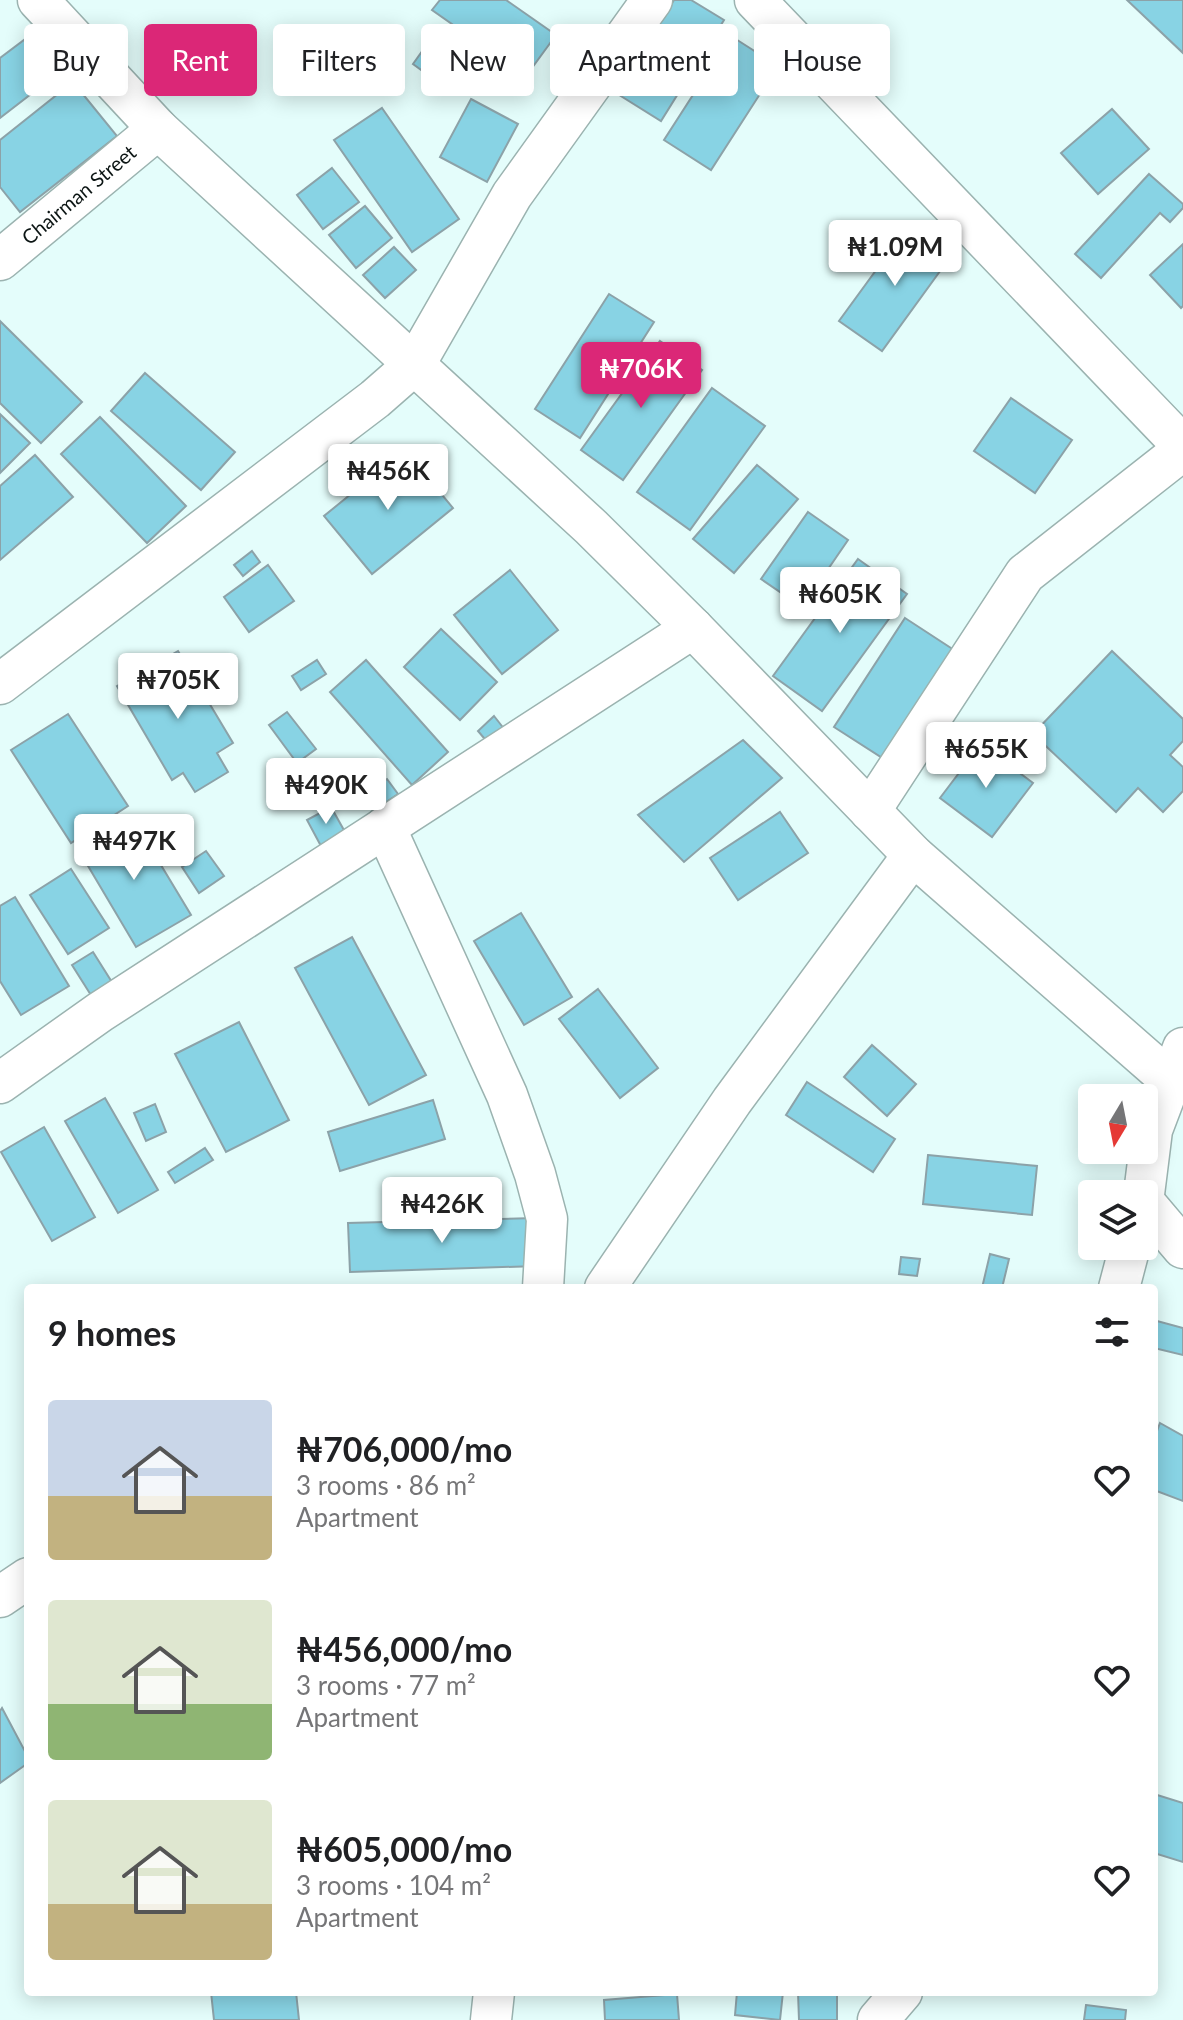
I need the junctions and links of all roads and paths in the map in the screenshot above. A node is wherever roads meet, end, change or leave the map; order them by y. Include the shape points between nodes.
1 (38, 0) edge
2 (652, 0) edge
3 (755, 0) edge
4 (158, 129) junction
5 (0, 260) edge
6 (415, 364) junction
7 (1183, 448) edge
8 (693, 628) junction
9 (0, 684) edge
10 (870, 811) junction
11 (385, 827) junction
12 (913, 855) junction
13 (1176, 1064) edge
14 (0, 1083) edge
15 (1146, 1180) edge
16 (1158, 1219) edge
17 (1183, 1248) edge
18 (1126, 1260) edge
19 (543, 1284) edge
20 (608, 1284) edge
21 (1120, 1284) edge
22 (24, 1581) edge
23 (0, 1597) edge
24 (494, 1996) edge
25 (899, 1996) edge
26 (491, 2020) edge
27 (878, 2020) edge

1 - 4 street
2 - 6 street via 512,195
3 - 7 street
4 - 5 street, Chairman Street
4 - 6 street
6 - 8 street
6 - 9 street
7 - 10 street via 1025,574
8 - 10 street
8 - 11 street
10 - 12 street
11 - 14 street
11 - 19 street via 507,1095 535,1174 547,1219
12 - 13 street
12 - 20 street via 732,1101
13 - 15 street via 1152,1130
16 - 17 street
18 - 21 street
22 - 23 street
24 - 26 street
25 - 27 street

